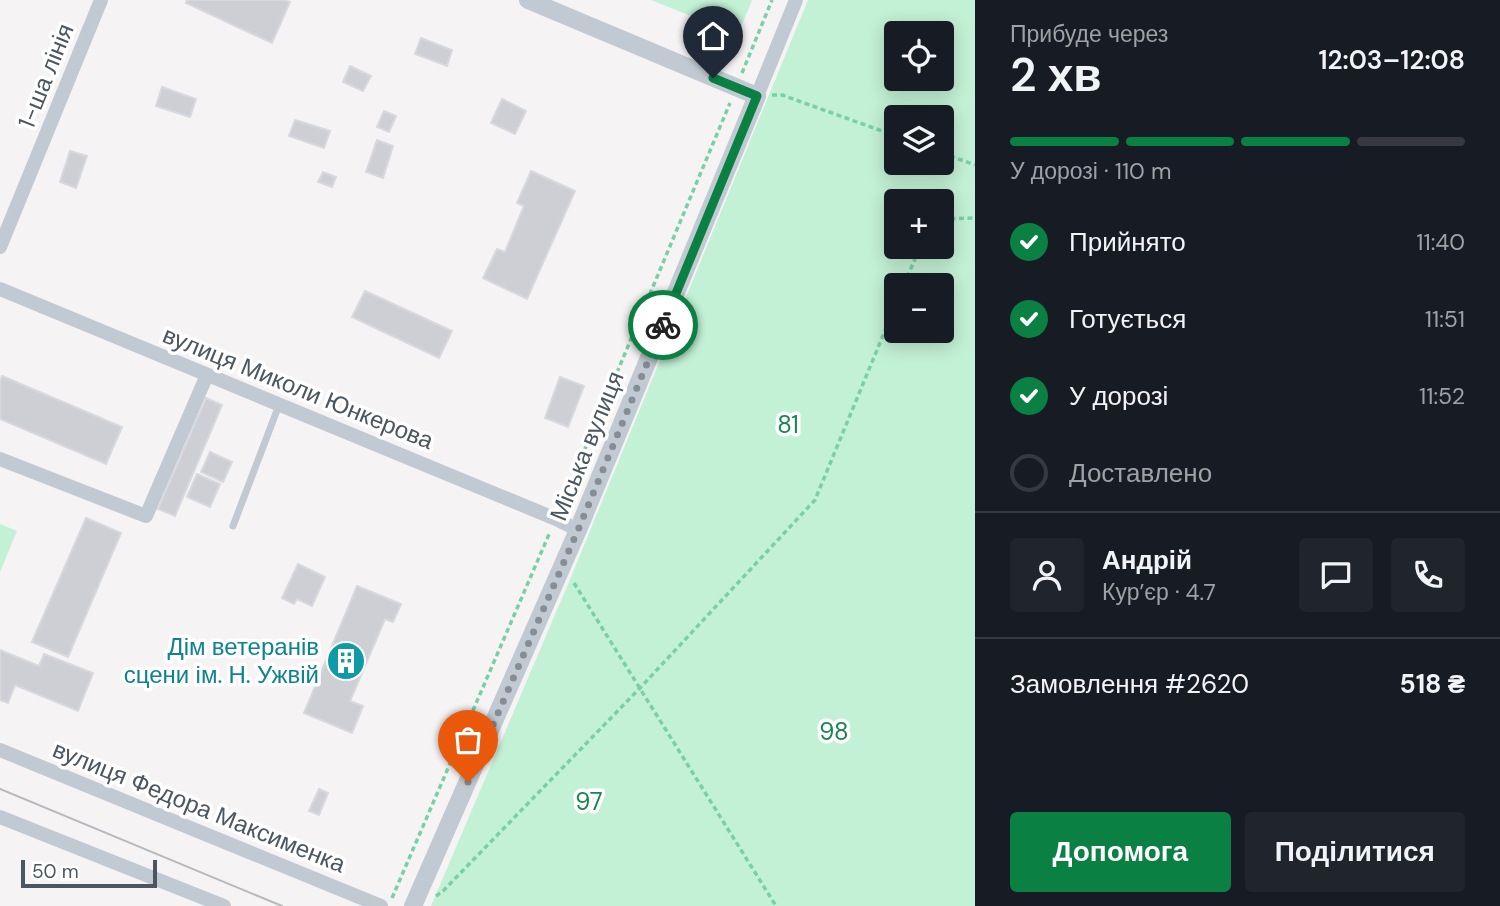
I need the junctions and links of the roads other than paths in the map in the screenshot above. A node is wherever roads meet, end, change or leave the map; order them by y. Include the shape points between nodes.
1 (102, 0) edge
2 (527, 0) edge
3 (796, 0) edge
4 (757, 96) junction
5 (2, 239) edge
6 (0, 289) edge
7 (207, 375) junction
8 (279, 405) junction
9 (0, 459) edge
10 (233, 526) dead end
11 (578, 530) junction
12 (0, 750) edge
13 (0, 817) edge
14 (414, 904) edge
15 (224, 906) edge
16 (380, 906) edge

1 - 5 street, 1-ша лінія
2 - 4 street
3 - 4 street, Міська вулиця
4 - 11 street, Міська вулиця
6 - 7 street, вулиця Миколи Юнкерова
7 - 8 street, вулиця Миколи Юнкерова
7 - 9 street via 146,516
8 - 10 lane
8 - 11 street, вулиця Миколи Юнкерова
11 - 14 street, Міська вулиця
12 - 16 street, вулиця Федора Максименка
13 - 15 street

